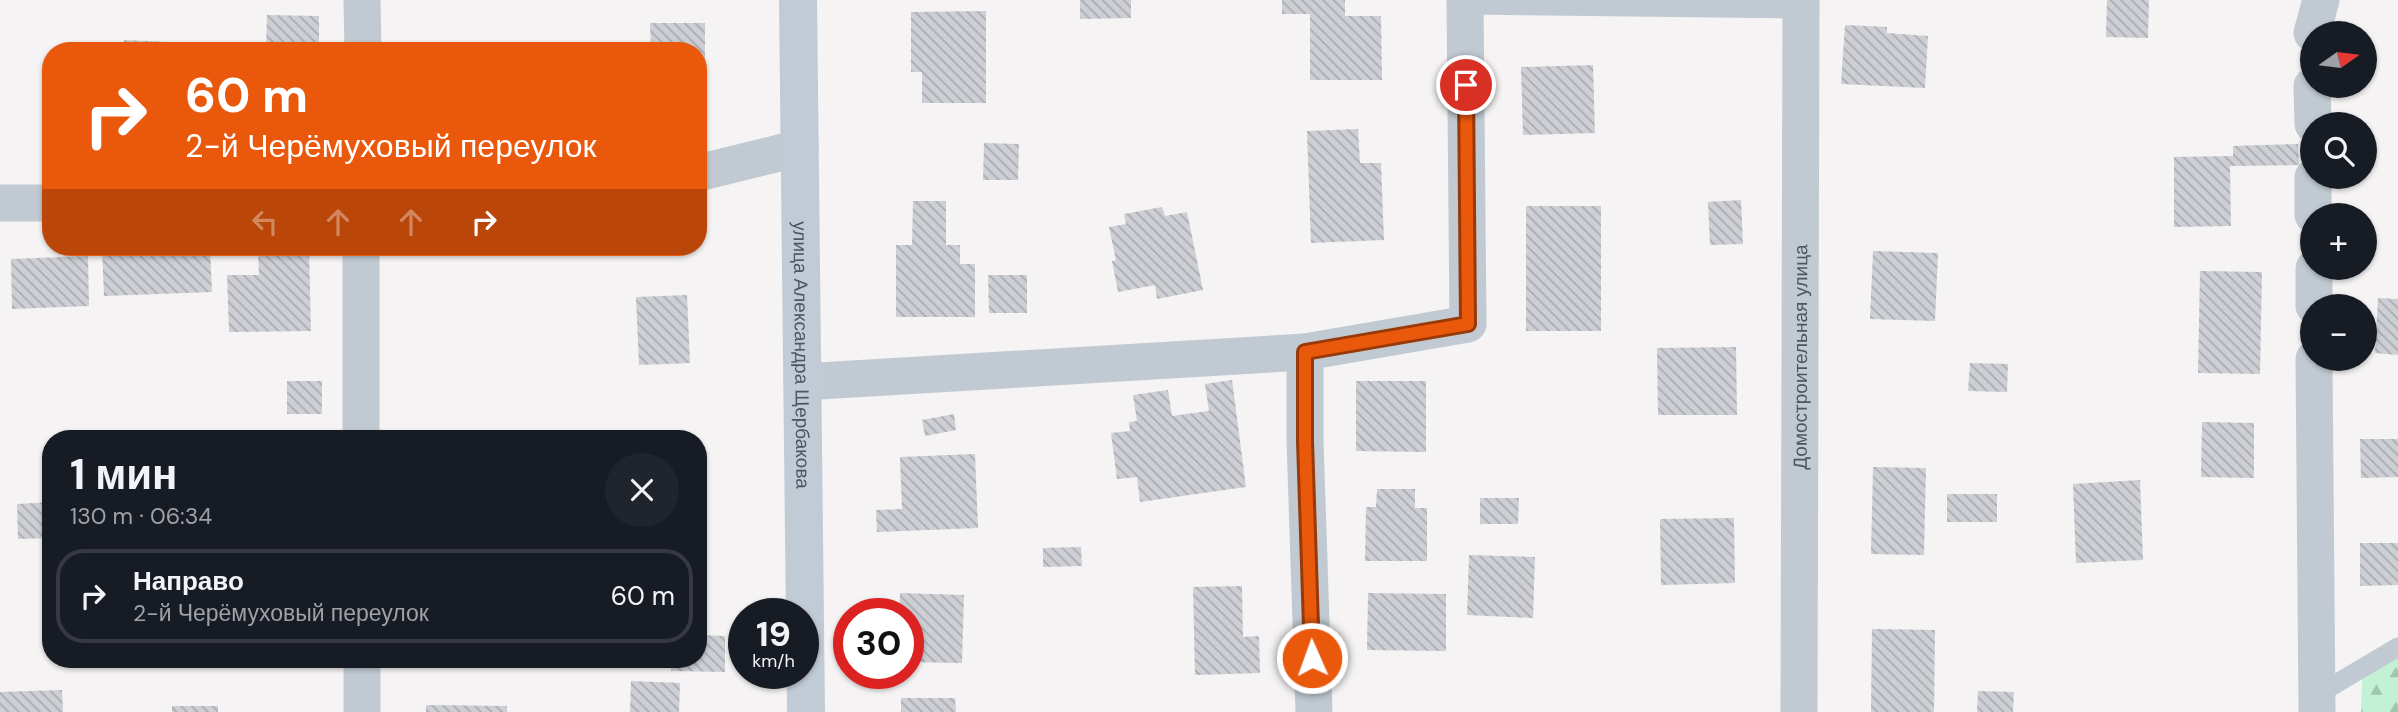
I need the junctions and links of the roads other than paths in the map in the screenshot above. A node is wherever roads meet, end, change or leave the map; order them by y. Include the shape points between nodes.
1 (362, 0) edge
2 (798, 0) edge
3 (2321, 0) edge
4 (1465, 2) edge
5 (1801, 4) edge
6 (2315, 21) edge
7 (363, 42) edge
8 (800, 148) junction
9 (707, 171) edge
10 (0, 203) edge
11 (42, 203) edge
12 (361, 256) edge
13 (1305, 352) junction
14 (2314, 371) edge
15 (802, 382) junction
16 (361, 430) edge
17 (2398, 647) edge
18 (362, 668) edge
19 (2317, 704) edge
20 (362, 712) edge
21 (806, 712) edge
22 (1314, 712) edge
23 (1799, 712) edge

1 - 7 street
2 - 8 street, улица Александра Щербакова
3 - 6 street
4 - 5 lane
4 - 13 street via 1468,324
5 - 23 street, Домостроительная улица
8 - 9 street
8 - 15 street, улица Александра Щербакова
10 - 11 street
12 - 16 street
13 - 15 street
13 - 22 street
14 - 19 street
15 - 21 street, улица Александра Щербакова
17 - 19 lane
18 - 20 street

